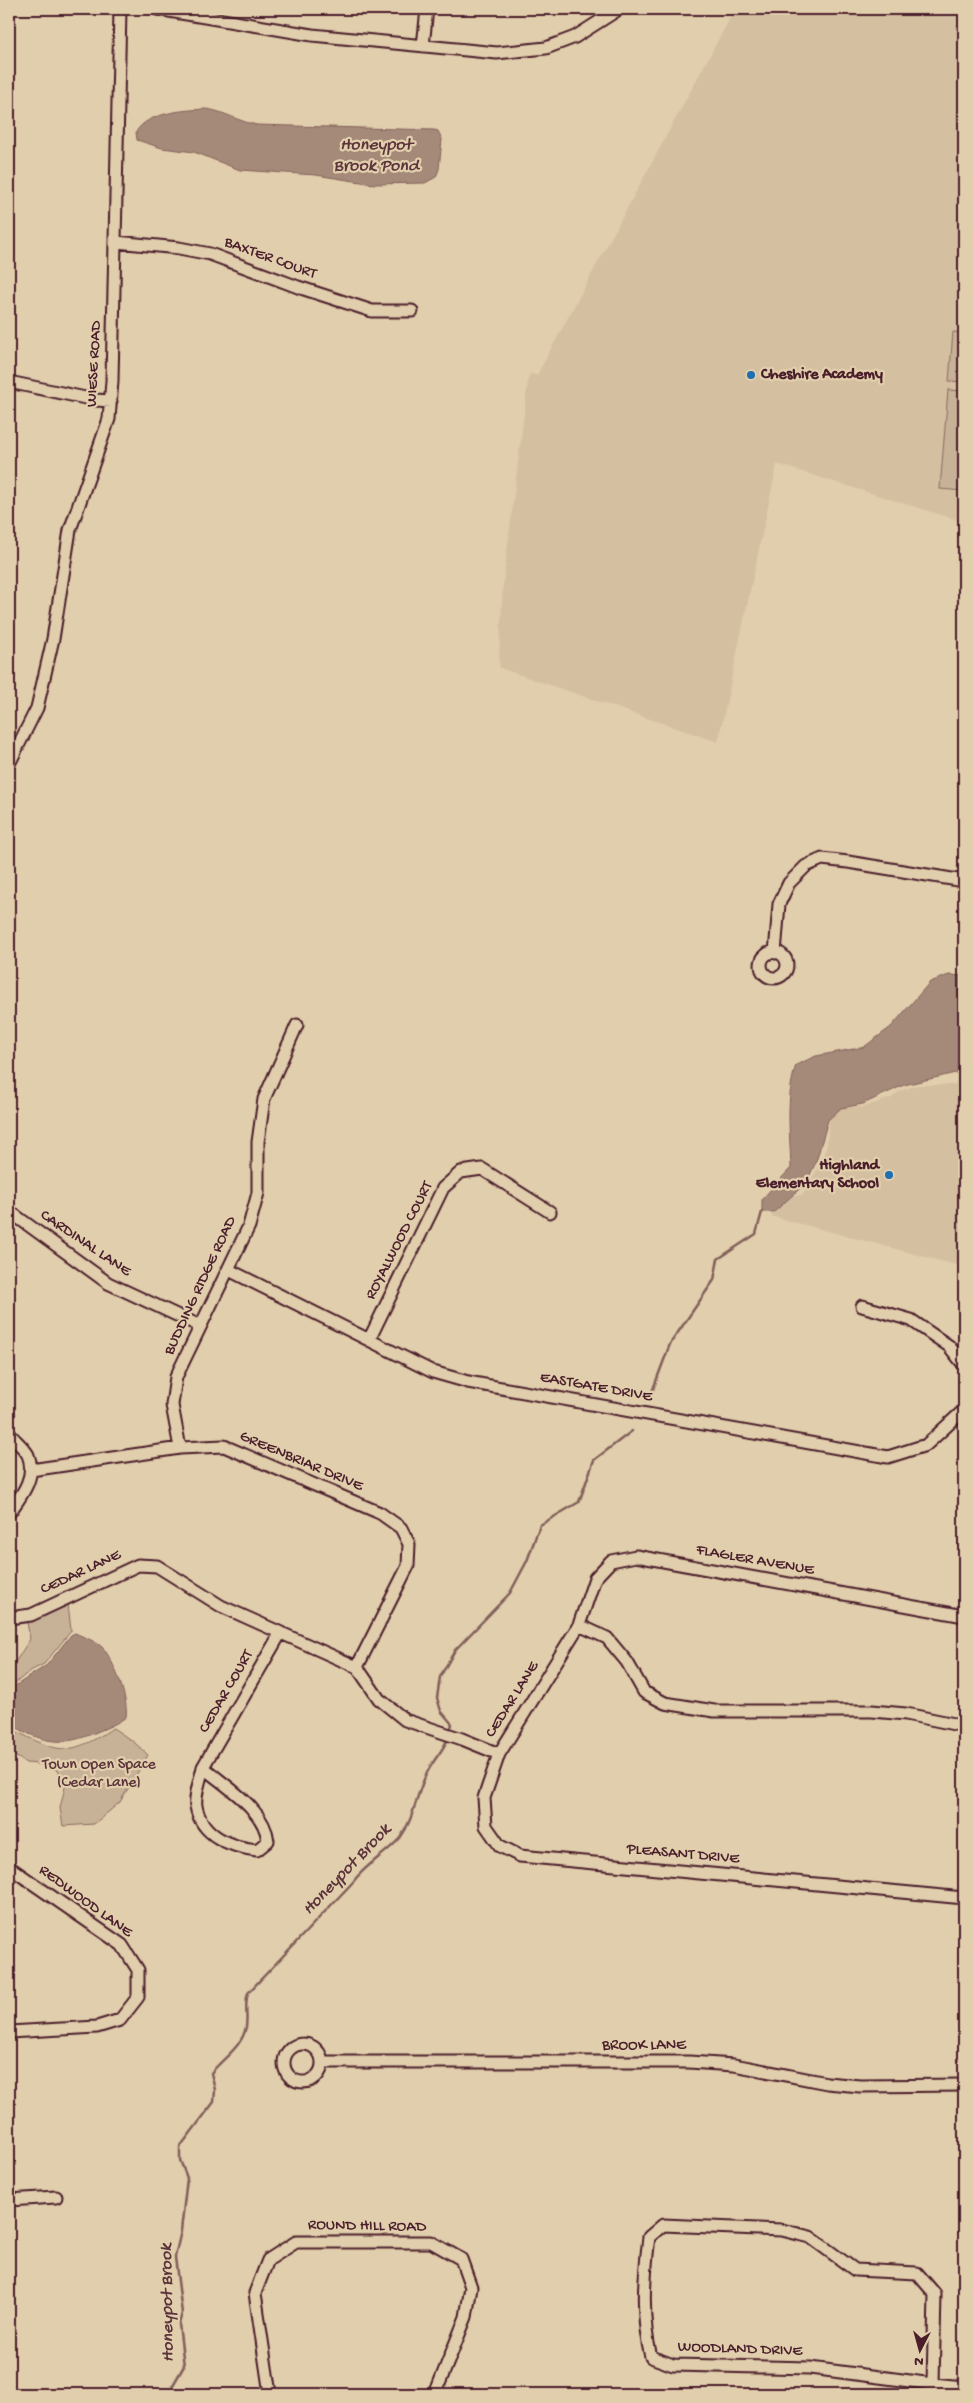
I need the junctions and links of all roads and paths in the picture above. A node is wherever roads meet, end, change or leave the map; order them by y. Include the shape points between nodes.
1 (120, 9) edge
2 (157, 9) edge
3 (428, 9) edge
4 (619, 9) edge
5 (423, 46) junction
6 (116, 242) junction
7 (412, 311) dead end
8 (9, 382) edge
9 (111, 400) junction
10 (9, 764) edge
11 (964, 880) edge
12 (775, 952) dead end
13 (297, 1025) dead end
14 (9, 1211) edge
15 (550, 1212) dead end
16 (229, 1270) junction
17 (862, 1306) dead end
18 (200, 1326) junction
19 (370, 1340) junction
20 (964, 1365) edge
21 (964, 1410) edge
22 (9, 1433) edge
23 (180, 1448) junction
24 (31, 1470) junction
25 (9, 1513) edge
26 (964, 1616) edge
27 (9, 1618) edge
28 (579, 1625) junction
29 (280, 1634) junction
30 (357, 1667) junction
31 (964, 1726) edge
32 (499, 1754) junction
33 (203, 1767) junction
34 (9, 1867) edge
35 (964, 1898) edge
36 (9, 2032) edge
37 (322, 2062) dead end
38 (964, 2085) edge
39 (56, 2197) dead end
40 (9, 2200) edge
41 (933, 2384) junction
42 (964, 2386) edge
43 (270, 2394) edge
44 (435, 2394) edge

1 - 6 street, WIESE ROAD
2 - 5 street via 312,35
3 - 5 street
4 - 5 street via 575,37 546,48 497,53
6 - 7 street, BAXTER COURT via 210,254 372,311
6 - 9 street, WIESE ROAD
8 - 9 street via 95,400
9 - 10 street, WIESE ROAD via 106,427 70,530 53,639 37,708
11 - 12 street via 848,862 822,860 806,866 789,882 779,904
13 - 16 street, BUDDING RIDGE ROAD via 264,1099 258,1142 258,1193 250,1226
14 - 18 street, CARDINAL LANE via 108,1283
15 - 19 street, ROYALWOOD COURT via 482,1169 461,1172 443,1188
16 - 18 street, BUDDING RIDGE ROAD
16 - 19 street, EASTGATE DRIVE
17 - 20 street via 911,1320 949,1346
18 - 23 street, BUDDING RIDGE ROAD via 176,1377 172,1405
19 - 21 street, EASTGATE DRIVE via 433,1372 468,1382 888,1458 926,1445
22 - 24 street via 27,1454
23 - 24 street, GREENBRIAR DRIVE
23 - 30 street, GREENBRIAR DRIVE via 224,1446 380,1514 401,1528 409,1544 408,1566
24 - 25 street via 27,1487
26 - 28 street, FLAGLER AVENUE via 636,1556 611,1561 595,1578
27 - 29 street, CEDAR LANE via 31,1615 138,1564 157,1566 221,1606
28 - 31 street via 607,1638 627,1662 644,1692 665,1703 714,1711 872,1711 906,1714
28 - 32 street, CEDAR LANE
29 - 30 street, CEDAR LANE
29 - 33 street, CEDAR COURT
30 - 32 street, CEDAR LANE via 379,1699 405,1720
32 - 35 street, PLEASANT DRIVE via 484,1798 486,1826 500,1846 520,1856
33 - 33 street, CEDAR COURT via 196,1805 206,1830 236,1847 257,1850 268,1841 266,1828 253,1810
34 - 36 street, REDWOOD LANE via 122,1945 138,1970 138,1997 120,2020 97,2027
37 - 38 street, BROOK LANE via 689,2062 734,2065 860,2086
39 - 40 street
41 - 41 street, WOODLAND DRIVE via 810,2368 673,2365 651,2357 645,2333 645,2270 649,2237 663,2224 782,2230 810,2237 855,2270 917,2273 935,2294
41 - 42 street, WOODLAND DRIVE
43 - 44 street, ROUND HILL ROAD via 255,2293 268,2260 296,2242 431,2242 462,2259 471,2287 466,2317

